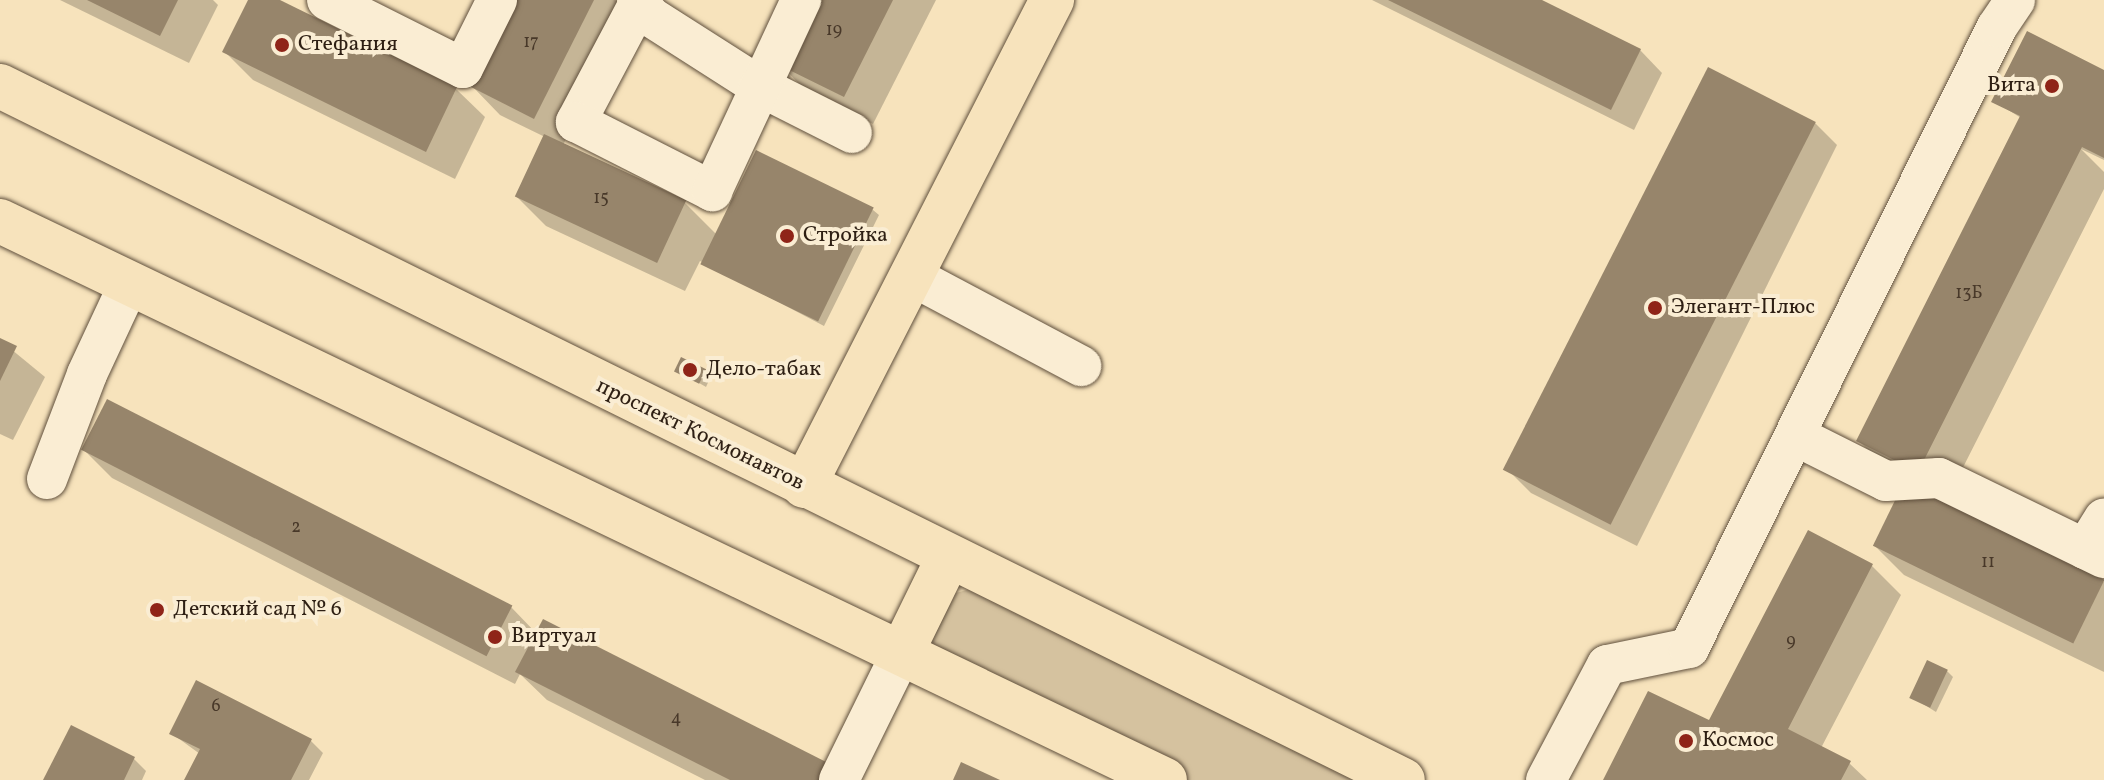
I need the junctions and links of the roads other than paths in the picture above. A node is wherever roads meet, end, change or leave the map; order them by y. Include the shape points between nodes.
1 (327, 0) edge
2 (497, 0) edge
3 (801, 0) edge
4 (1052, 0) edge
5 (2015, 0) edge
6 (638, 1) edge
7 (0, 86) edge
8 (759, 86) junction
9 (852, 133) dead end
10 (0, 221) edge
11 (910, 275) junction
12 (129, 284) junction
13 (1081, 366) dead end
14 (1798, 437) junction
15 (47, 479) dead end
16 (804, 486) junction
17 (2098, 542) edge
18 (948, 558) junction
19 (902, 652) junction
20 (839, 780) edge
21 (1165, 780) edge
22 (1403, 780) edge
23 (1546, 780) edge

1 - 2 street via 463,68
3 - 8 street
4 - 11 main road
5 - 14 street via 1997,27
6 - 8 street via 651,17
6 - 8 street via 576,122 712,191
7 - 16 main road, проспект Космонавтов
8 - 9 street
10 - 12 main road
11 - 13 street
11 - 16 main road
12 - 15 street
12 - 19 main road
14 - 17 street via 1886,481 1939,478
14 - 23 street via 1689,648 1607,665
16 - 18 main road, проспект Космонавтов
18 - 19 main road
18 - 22 main road, проспект Космонавтов
19 - 20 street
19 - 21 main road

